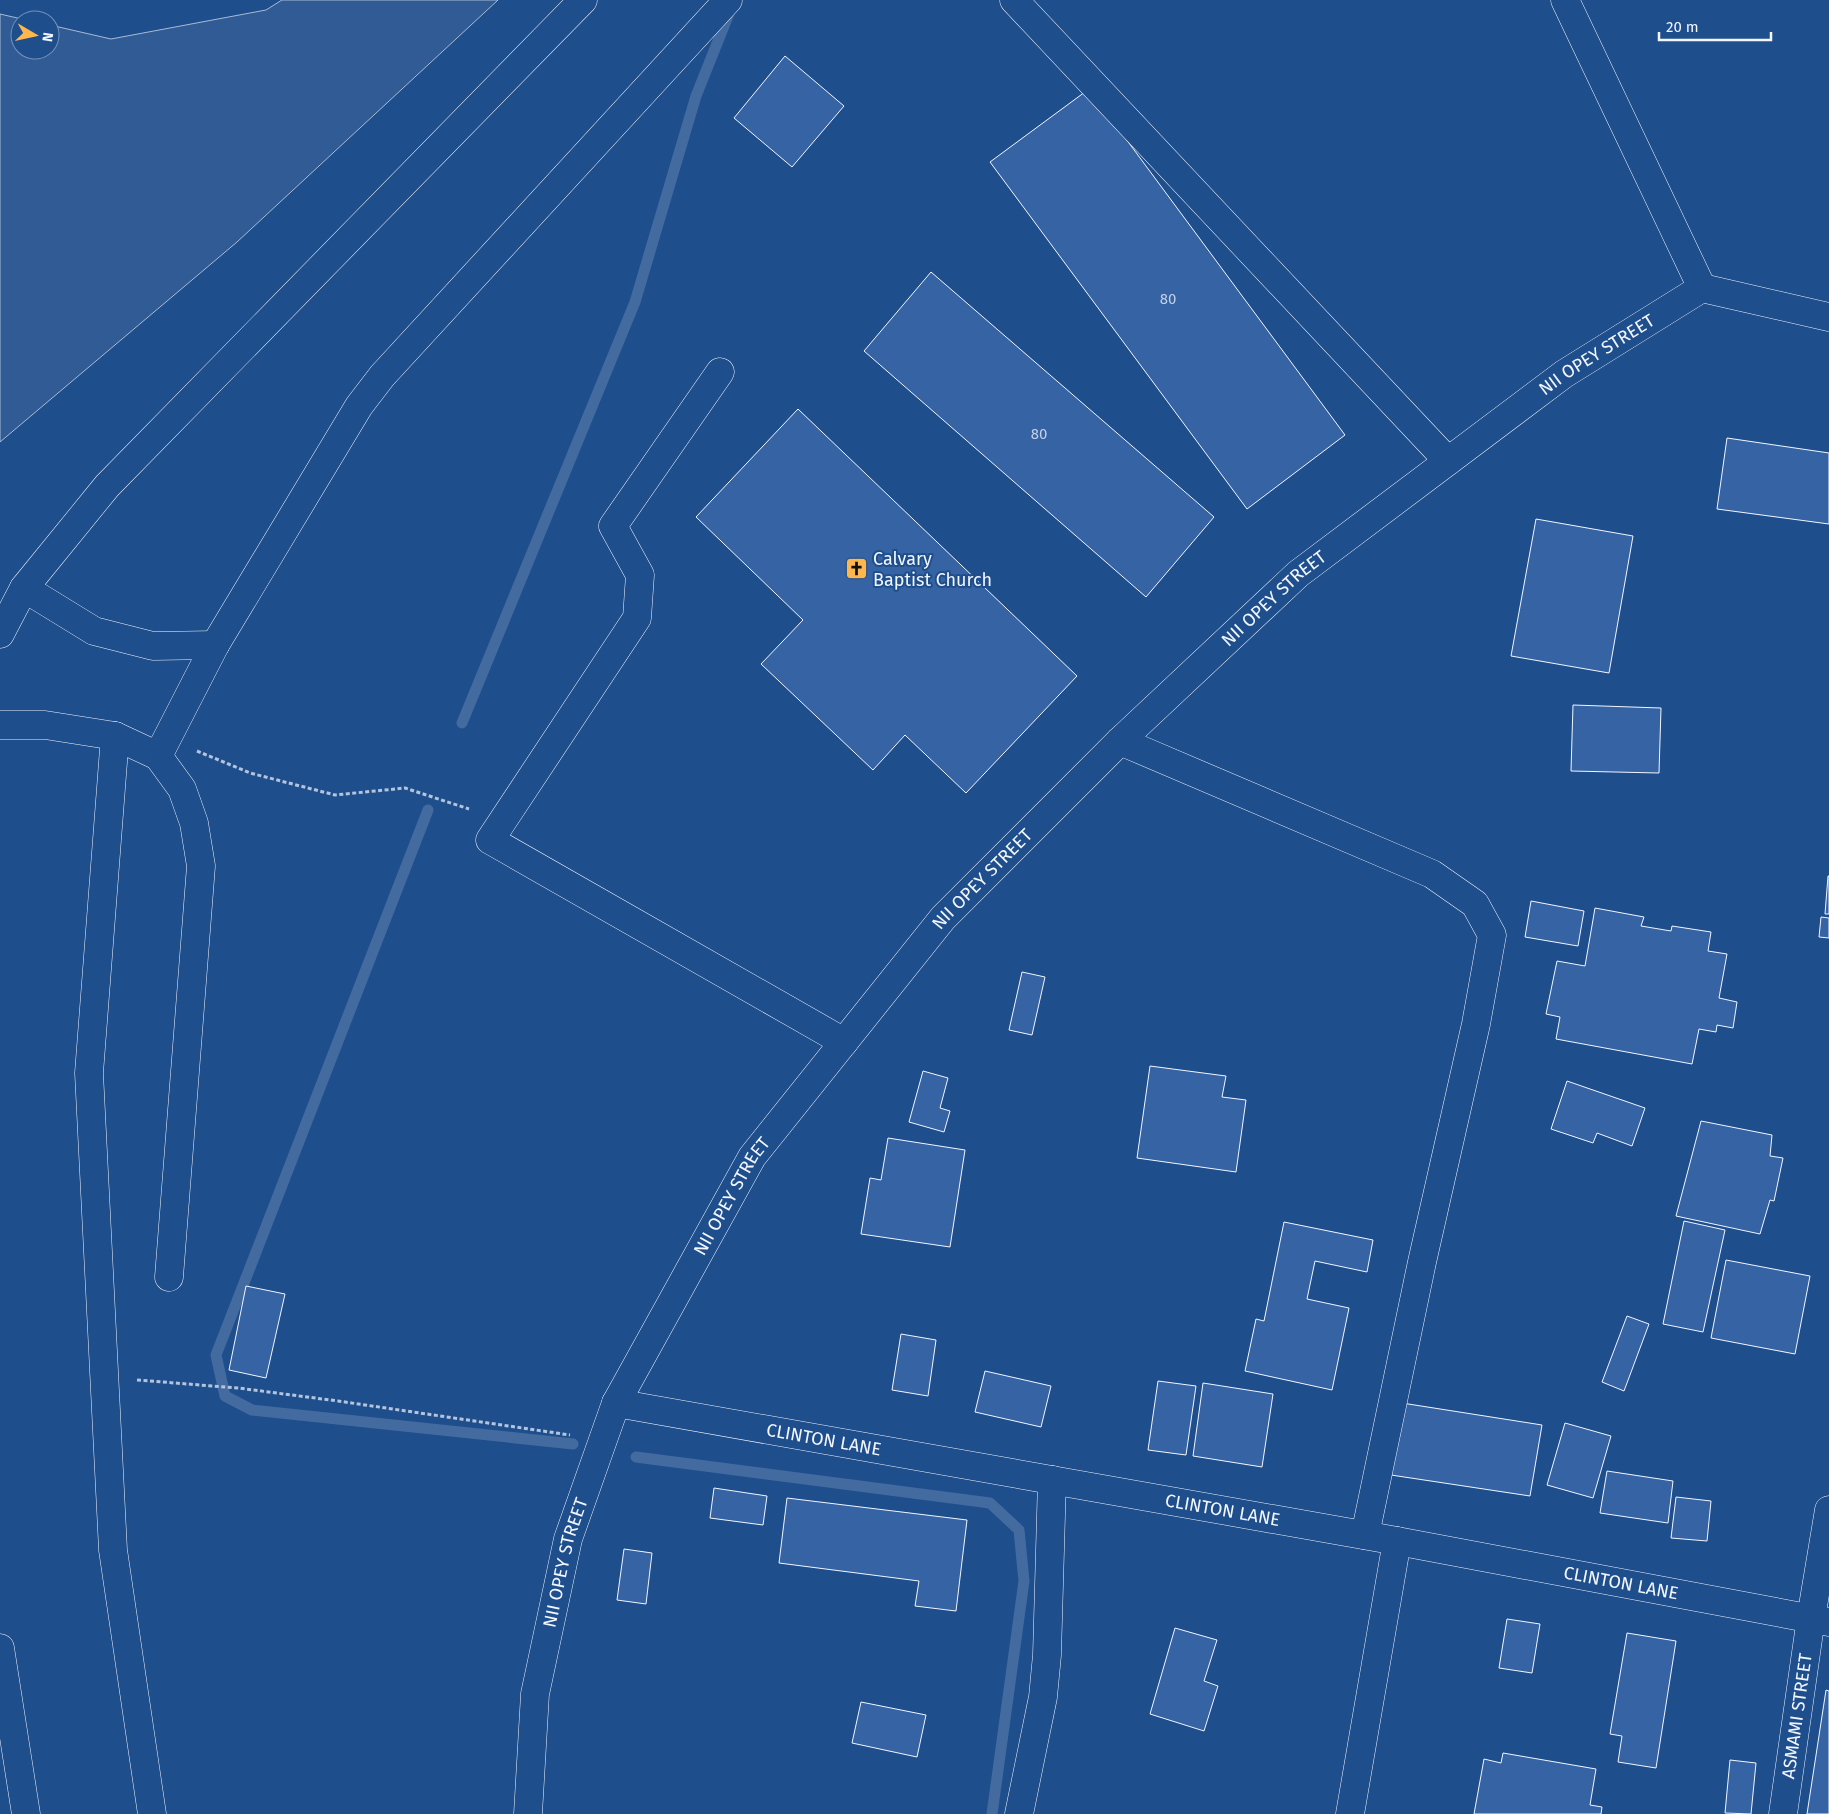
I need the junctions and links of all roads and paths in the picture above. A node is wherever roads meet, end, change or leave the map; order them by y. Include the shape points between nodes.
1 (583, 0) edge
2 (728, 0) edge
3 (1014, 0) edge
4 (1565, 0) edge
5 (1702, 288) junction
6 (1829, 317) edge
7 (720, 372) dead end
8 (1448, 461) junction
9 (24, 588) junction
10 (0, 632) edge
11 (215, 645) junction
12 (0, 725) edge
13 (115, 736) junction
14 (1120, 740) junction
15 (163, 747) junction
16 (504, 818) junction
17 (844, 1042) junction
18 (168, 1277) dead end
19 (104, 1378) junction
20 (616, 1403) junction
21 (603, 1440) junction
22 (1052, 1480) junction
23 (1829, 1510) edge
24 (1365, 1535) junction
25 (1397, 1541) junction
26 (1820, 1620) edge
27 (0, 1648) edge
28 (26, 1814) edge
29 (152, 1814) edge
30 (528, 1814) edge
31 (1019, 1814) edge
32 (1350, 1814) edge
33 (1783, 1814) edge

1 - 9 main road via 107,486
2 - 11 main road via 382,376 359,406
3 - 8 main road
4 - 5 main road
5 - 6 main road
5 - 8 main road, NII OPEY STREET via 1564,374
7 - 16 main road via 613,526 640,574 637,618
8 - 14 main road, NII OPEY STREET via 1298,574
9 - 10 main road
9 - 11 main road via 94,631 153,646
11 - 15 main road
12 - 13 main road via 45,725
13 - 15 main road
13 - 19 main road via 89,1073
14 - 17 main road, NII OPEY STREET via 943,918
14 - 24 main road via 1432,874 1475,904 1492,935 1476,1024
15 - 16 path via 335,796 405,788
15 - 18 main road via 194,823 201,866
16 - 17 main road via 490,840
17 - 20 main road, NII OPEY STREET via 752,1157
19 - 21 path via 238,1388
19 - 29 main road via 113,1550
20 - 21 main road, NII OPEY STREET
20 - 22 main road, CLINTON LANE
21 - 30 main road, NII OPEY STREET via 568,1539 535,1694
22 - 24 main road, CLINTON LANE
22 - 31 main road via 1043,1697
23 - 26 main road, ASMAMI STREET
24 - 25 main road, CLINTON LANE
25 - 26 main road, CLINTON LANE
25 - 32 main road
26 - 33 main road, ASMAMI STREET
27 - 28 main road

